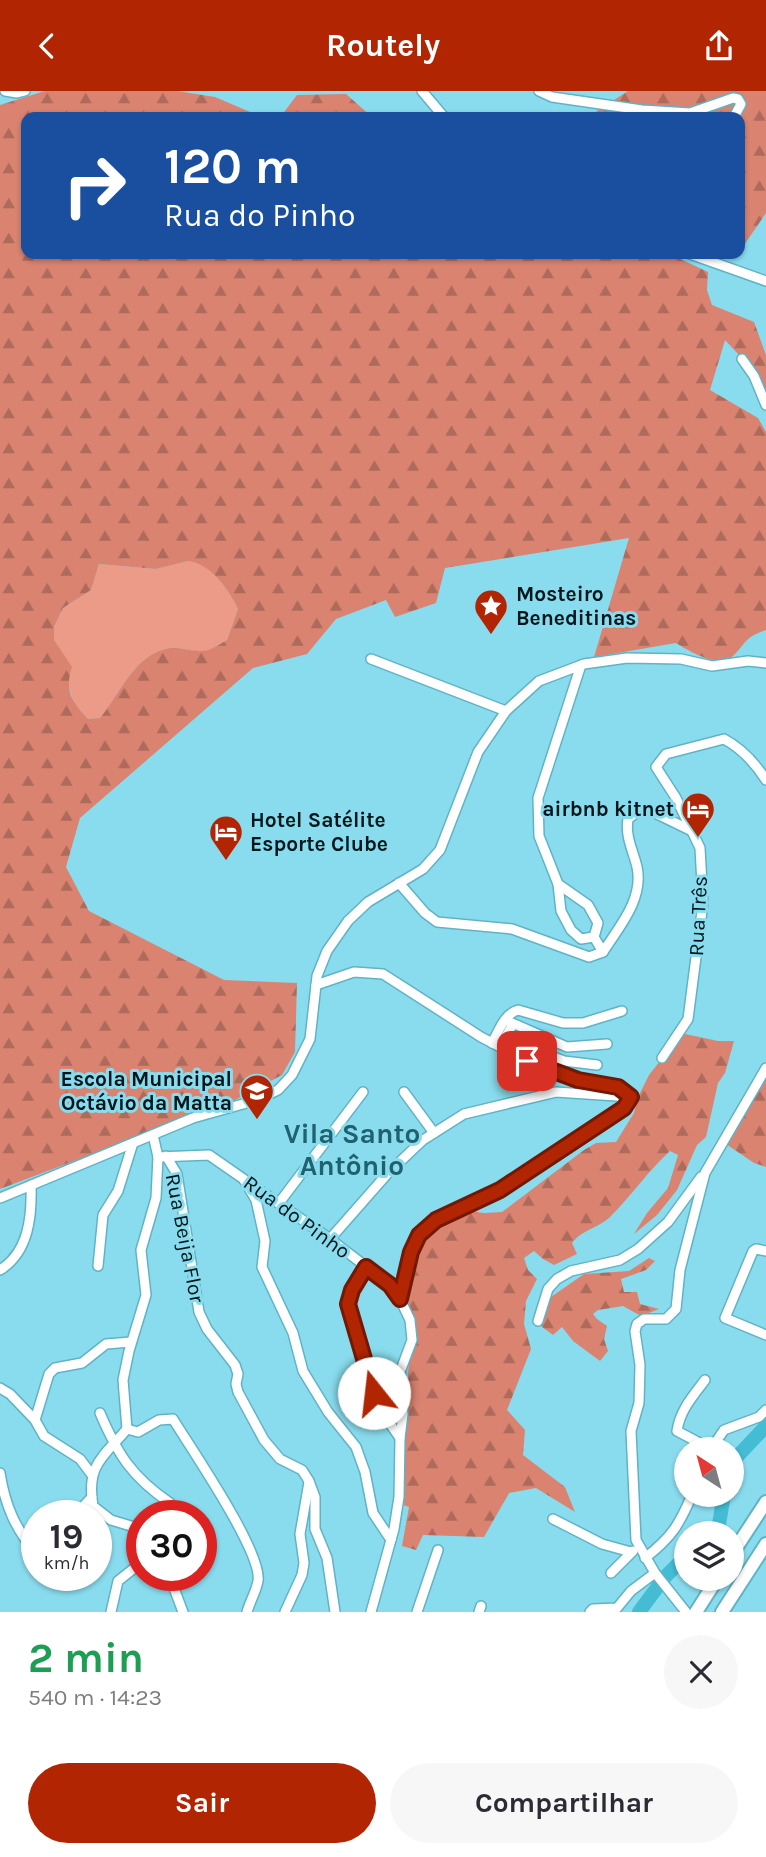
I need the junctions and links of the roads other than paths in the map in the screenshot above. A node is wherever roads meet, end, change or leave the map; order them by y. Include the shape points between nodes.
1 (5, 91) edge
2 (25, 91) edge
3 (422, 91) edge
4 (539, 91) edge
5 (642, 110) junction
6 (440, 112) edge
7 (637, 112) edge
8 (674, 112) edge
9 (693, 112) edge
10 (737, 112) edge
11 (704, 259) edge
12 (766, 281) edge
13 (742, 359) dead end
14 (766, 405) edge
15 (370, 659) dead end
16 (766, 663) edge
17 (581, 665) junction
18 (506, 711) junction
19 (766, 780) edge
20 (692, 831) junction
21 (399, 883) junction
22 (558, 884) junction
23 (594, 937) junction
24 (603, 952) junction
25 (316, 985) junction
26 (622, 1011) dead end
27 (509, 1021) junction
28 (492, 1043) junction
29 (607, 1044) dead end
30 (662, 1058) dead end
31 (597, 1065) dead end
32 (766, 1068) edge
33 (363, 1092) dead end
34 (404, 1092) dead end
35 (631, 1097) junction
36 (434, 1133) junction
37 (153, 1135) junction
38 (133, 1143) junction
39 (162, 1156) junction
40 (705, 1173) junction
41 (243, 1179) junction
42 (31, 1185) junction
43 (0, 1198) edge
44 (279, 1203) junction
45 (330, 1239) junction
46 (766, 1251) edge
47 (98, 1266) dead end
48 (366, 1267) junction
49 (0, 1270) edge
50 (400, 1299) junction
51 (538, 1321) dead end
52 (766, 1335) edge
53 (131, 1342) junction
54 (705, 1380) dead end
55 (0, 1388) edge
56 (766, 1410) edge
57 (100, 1413) dead end
58 (35, 1420) junction
59 (127, 1429) junction
60 (138, 1432) junction
61 (690, 1437) edge
62 (719, 1437) edge
63 (400, 1438) junction
64 (114, 1444) junction
65 (0, 1472) edge
66 (92, 1475) junction
67 (309, 1481) junction
68 (92, 1497) junction
69 (89, 1500) edge
70 (166, 1500) edge
71 (766, 1502) edge
72 (687, 1507) edge
73 (553, 1519) dead end
74 (126, 1524) edge
75 (21, 1536) edge
76 (744, 1536) edge
77 (391, 1540) junction
78 (766, 1544) edge
79 (639, 1545) junction
80 (438, 1550) dead end
81 (631, 1552) junction
82 (645, 1557) junction
83 (611, 1573) dead end
84 (126, 1575) edge
85 (660, 1579) junction
86 (175, 1591) edge
87 (709, 1591) edge
88 (111, 1612) edge
89 (183, 1612) edge
90 (247, 1612) edge
91 (285, 1612) edge
92 (335, 1612) edge
93 (371, 1612) edge
94 (417, 1612) edge
95 (590, 1612) edge
96 (687, 1612) edge
97 (696, 1612) edge
98 (722, 1612) edge

1 - 2 street
3 - 6 street
4 - 5 street via 552,97
5 - 7 street
5 - 8 street
9 - 10 street via 733,98 741,104
11 - 12 street
13 - 14 street
15 - 18 street
16 - 17 street via 712,666 681,659 637,658
17 - 18 street via 539,681
17 - 22 street via 538,799 539,836
18 - 21 street via 478,753 440,850 423,869
19 - 20 street, Rua Três via 753,761 724,739 666,754 656,767
20 - 24 street via 653,812 640,810 628,819 626,832 638,870 635,899
20 - 30 street, Rua Três via 700,848 703,903 688,1019
21 - 24 street via 437,922 512,929 589,957
21 - 25 street via 368,902 348,922 327,951
22 - 23 street via 588,905 598,923
22 - 23 street via 561,911 570,930 581,939
23 - 24 street
25 - 28 street via 354,972 383,974
25 - 37 street via 310,1039 292,1075 278,1090
26 - 27 street via 583,1023 563,1023 518,1010
27 - 28 street
27 - 29 street via 567,1047
27 - 31 street via 507,1040 564,1061
28 - 35 street via 578,1080 618,1087
32 - 40 street
33 - 44 street
34 - 36 street
35 - 36 street via 556,1092 464,1114
35 - 50 street via 624,1108 500,1190 436,1220 419,1235
36 - 45 street via 388,1173
37 - 38 street
37 - 39 street
38 - 42 street
38 - 47 street via 118,1191 103,1215
39 - 41 street, Rua do Pinho via 209,1155
39 - 53 street via 141,1251 146,1295
39 - 67 street, Rua Beija Flor via 177,1174 199,1312 235,1365 238,1392 264,1440 279,1459 302,1470
40 - 51 street via 668,1222 638,1249 620,1260 571,1271 557,1279 548,1289
40 - 79 street via 680,1270 676,1309 666,1319 644,1319 635,1331 639,1403 631,1431
41 - 44 street, Rua do Pinho
41 - 77 street via 256,1200 265,1241 262,1267 293,1333 303,1371 356,1447 373,1513
42 - 43 street
42 - 49 street via 32,1210 22,1249
44 - 45 street, Rua do Pinho
45 - 48 street, Rua do Pinho
46 - 52 street via 755,1249 749,1258 725,1318
48 - 50 street, Rua do Pinho
48 - 63 street via 348,1304 378,1402
50 - 63 street, Rua do Pinho via 410,1320 412,1340 400,1372
53 - 58 street via 106,1344 82,1363 55,1368
53 - 59 street via 123,1380
54 - 61 street via 679,1418 677,1430
55 - 58 street
56 - 62 street via 724,1430
57 - 64 street
58 - 66 street via 44,1436 80,1459
59 - 60 street
59 - 64 street
60 - 64 street
60 - 90 street via 159,1420 173,1419 228,1505 258,1580
63 - 77 street, Rua do Pinho via 399,1497
64 - 66 street via 100,1456
64 - 70 street via 134,1474
65 - 75 street
66 - 68 street
67 - 91 street via 300,1534 302,1575
67 - 92 street
68 - 69 street
68 - 74 street via 93,1506
71 - 76 main road
72 - 82 street via 678,1526
73 - 81 street via 602,1544
77 - 93 street, Rua do Pinho
78 - 98 main road
79 - 81 street
79 - 82 street
80 - 94 street
81 - 83 street
82 - 85 street
84 - 88 street via 118,1581
85 - 95 street via 631,1591 617,1608
85 - 96 street
86 - 89 street
87 - 97 main road

